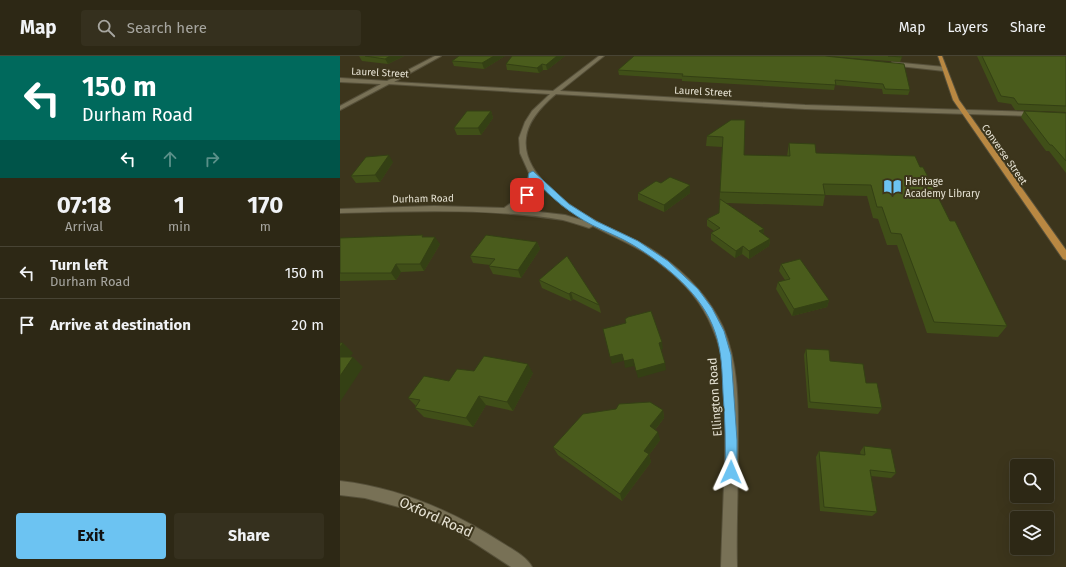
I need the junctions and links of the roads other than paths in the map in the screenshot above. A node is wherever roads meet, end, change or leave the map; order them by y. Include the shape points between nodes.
1 (440, 56) edge
2 (602, 56) edge
3 (940, 56) edge
4 (887, 64) edge
5 (944, 69) junction
6 (340, 80) edge
7 (389, 82) junction
8 (556, 92) junction
9 (340, 108) edge
10 (963, 111) junction
11 (1045, 114) edge
12 (533, 173) junction
13 (506, 210) junction
14 (340, 212) edge
15 (615, 233) junction
16 (1066, 257) edge
17 (340, 488) edge
18 (524, 567) edge
19 (729, 567) edge

1 - 7 street
2 - 8 street, Ellington Road
3 - 5 main road, Converse Street
4 - 5 street
5 - 10 main road, Converse Street
6 - 7 street, Laurel Street
7 - 8 street, Laurel Street
7 - 9 street
8 - 10 street, Laurel Street via 805,107
8 - 12 street, Ellington Road via 542,104 524,130 522,150
10 - 11 street, Laurel Street
10 - 16 main road, Converse Street
12 - 13 street via 531,188 527,195
12 - 15 street, Ellington Road via 566,205 593,223
13 - 14 street, Durham Road via 434,208
13 - 15 street, Durham Road via 564,218
15 - 19 street, Ellington Road via 636,243 679,275 709,310 720,331 729,382 732,440
17 - 18 street, Oxford Road via 400,499 460,525

